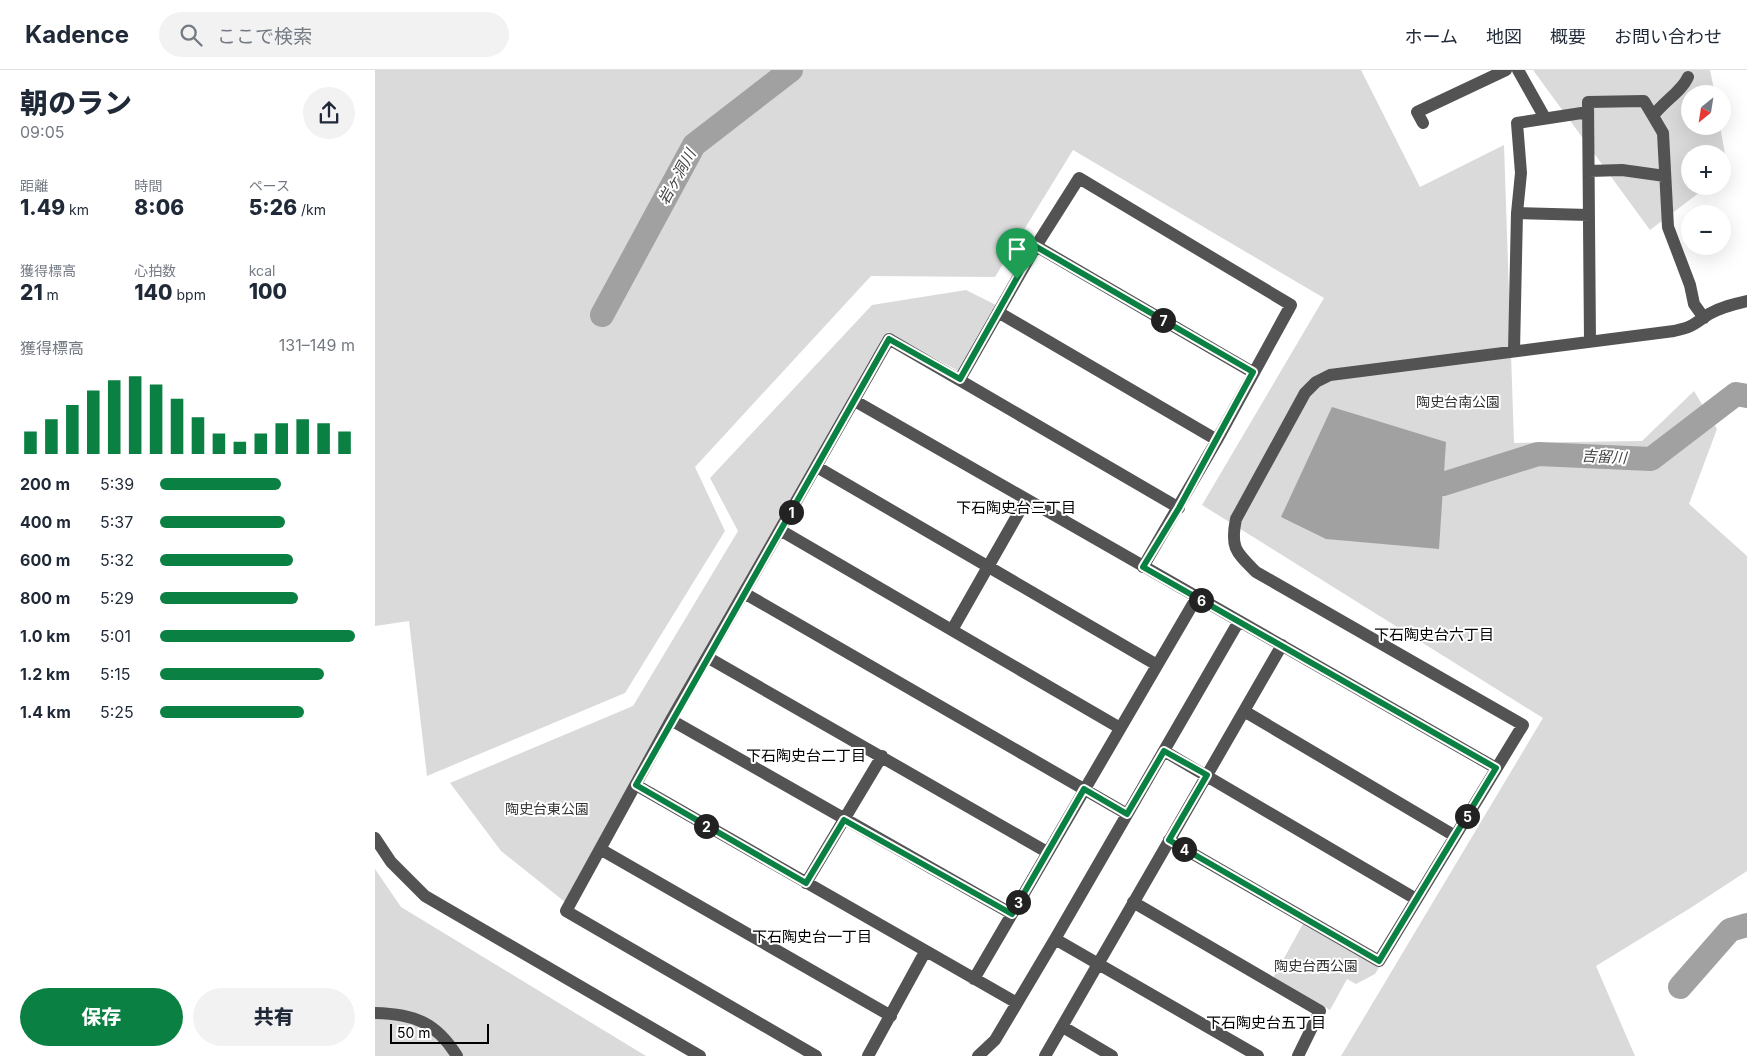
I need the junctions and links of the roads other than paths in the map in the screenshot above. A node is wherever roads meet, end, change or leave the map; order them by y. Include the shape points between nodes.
1 (1506, 70) edge
2 (1518, 70) edge
3 (1688, 77) dead end
4 (1588, 112) junction
5 (1653, 116) junction
6 (1545, 118) junction
7 (1423, 123) dead end
8 (1589, 171) junction
9 (1665, 176) junction
10 (1517, 213) junction
11 (1589, 215) junction
12 (1035, 246) junction
13 (1747, 301) edge
14 (998, 312) junction
15 (1704, 318) junction
16 (1590, 341) junction
17 (1514, 351) junction
18 (1253, 372) junction
19 (960, 379) junction
20 (855, 401) junction
21 (1217, 440) junction
22 (817, 467) junction
23 (1026, 500) junction
24 (1179, 508) junction
25 (780, 530) junction
26 (989, 566) junction
27 (1143, 567) junction
28 (744, 593) junction
29 (1197, 598) junction
30 (1239, 621) junction
31 (952, 630) junction
32 (1282, 645) junction
33 (707, 657) junction
34 (1157, 664) junction
35 (1244, 711) junction
36 (671, 720) junction
37 (1120, 728) junction
38 (1164, 751) junction
39 (881, 756) junction
40 (1496, 768) junction
41 (1207, 775) junction
42 (636, 785) junction
43 (1084, 789) junction
44 (1127, 814) junction
45 (844, 820) junction
46 (1455, 836) junction
47 (375, 838) edge
48 (1169, 840) junction
49 (600, 849) junction
50 (1047, 852) junction
51 (806, 883) junction
52 (1416, 898) junction
53 (1133, 902) junction
54 (1012, 914) junction
55 (1055, 939) junction
56 (925, 952) junction
57 (1097, 964) junction
58 (974, 979) junction
59 (1017, 1003) junction
60 (375, 1013) edge
61 (891, 1016) junction
62 (1063, 1026) junction
63 (457, 1056) edge
64 (700, 1056) edge
65 (816, 1056) edge
66 (867, 1056) edge
67 (978, 1056) edge
68 (1045, 1056) edge
69 (1112, 1056) edge
70 (1258, 1056) edge
71 (1297, 1056) edge

1 - 7 street via 1417,112
2 - 6 street
3 - 5 street
4 - 5 street via 1588,102 1644,101
4 - 6 street
4 - 8 street
5 - 9 street via 1663,132
6 - 10 street via 1517,122 1521,173
8 - 9 street via 1622,170
8 - 11 street
9 - 15 street via 1668,227 1694,304
10 - 11 street
10 - 17 street
11 - 16 street
12 - 14 street
12 - 18 street
12 - 18 street via 1079,178 1291,305
13 - 15 street via 1726,306
14 - 19 street
14 - 21 street
15 - 16 street via 1693,327
16 - 17 street
17 - 40 street via 1330,375 1316,382 1305,393 1236,519 1232,538 1239,554 1256,572 1523,725
18 - 21 street
19 - 20 street via 889,339
19 - 24 street
20 - 22 street
20 - 23 street
21 - 24 street
22 - 25 street
22 - 26 street
23 - 26 street
23 - 27 street
24 - 27 street
25 - 28 street
25 - 31 street
26 - 31 street
26 - 34 street
27 - 29 street
28 - 33 street
28 - 43 street
29 - 30 street
29 - 34 street
30 - 32 street
30 - 38 street
31 - 37 street
32 - 35 street
32 - 40 street
33 - 36 street
33 - 39 street
34 - 37 street
35 - 41 street
35 - 46 street
36 - 42 street
36 - 45 street
37 - 43 street
38 - 41 street
38 - 44 street
39 - 45 street
39 - 50 street
40 - 46 street
41 - 48 street
41 - 52 street
42 - 49 street
42 - 51 street
43 - 44 street
43 - 50 street
44 - 55 street
45 - 51 street
45 - 54 street
46 - 52 street
47 - 64 street via 391,862 425,896
48 - 52 street via 1379,961
48 - 53 street
49 - 61 street
49 - 65 street via 566,911
50 - 54 street
51 - 56 street
53 - 57 street
53 - 71 street via 1320,1012
54 - 58 street
55 - 57 street
55 - 59 street
56 - 58 street
56 - 61 street
57 - 62 street
57 - 70 street
58 - 59 street
59 - 67 street via 995,1040
60 - 63 street via 427,1022 447,1040
61 - 66 street
62 - 68 street
62 - 69 street

